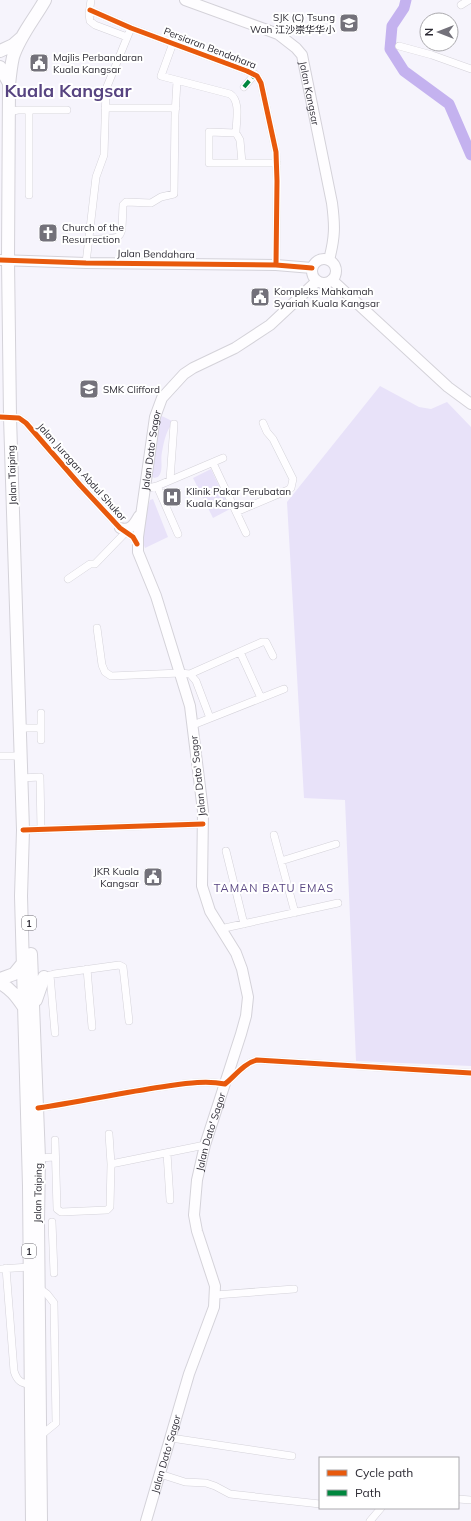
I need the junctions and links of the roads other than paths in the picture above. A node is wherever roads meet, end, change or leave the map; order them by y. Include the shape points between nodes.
1 (45, 0) edge
2 (91, 0) edge
3 (186, 0) edge
4 (469, 0) edge
5 (461, 5) dead end
6 (90, 10) junction
7 (131, 28) junction
8 (127, 37) junction
9 (21, 38) junction
10 (173, 43) junction
11 (399, 46) dead end
12 (0, 51) edge
13 (0, 56) edge
14 (13, 56) junction
15 (0, 67) edge
16 (471, 69) edge
17 (255, 74) junction
18 (177, 81) junction
19 (9, 85) junction
20 (244, 87) dead end
21 (106, 108) junction
22 (176, 108) junction
23 (12, 109) junction
24 (29, 110) junction
25 (67, 110) dead end
26 (236, 133) junction
27 (242, 163) junction
28 (276, 163) junction
29 (29, 195) dead end
30 (89, 239) junction
31 (4, 260) edge
32 (329, 260) junction
33 (86, 262) junction
34 (276, 265) junction
35 (312, 268) junction
36 (332, 280) junction
37 (317, 281) junction
38 (467, 401) edge
39 (471, 407) edge
40 (5, 417) edge
41 (263, 423) dead end
42 (174, 424) dead end
43 (223, 458) dead end
44 (213, 463) junction
45 (170, 480) junction
46 (157, 486) junction
47 (144, 489) junction
48 (236, 512) junction
49 (141, 513) junction
50 (246, 533) dead end
51 (178, 534) dead end
52 (131, 537) junction
53 (68, 578) dead end
54 (97, 628) dead end
55 (240, 652) junction
56 (273, 656) dead end
57 (180, 673) junction
58 (190, 674) junction
59 (284, 689) dead end
60 (261, 698) junction
61 (41, 713) dead end
62 (210, 718) junction
63 (192, 725) junction
64 (19, 728) junction
65 (41, 728) junction
66 (41, 740) dead end
67 (0, 756) edge
68 (20, 756) junction
69 (21, 778) junction
70 (203, 824) junction
71 (23, 830) junction
72 (41, 830) junction
73 (274, 835) dead end
74 (336, 844) dead end
75 (226, 851) dead end
76 (281, 861) junction
77 (22, 865) junction
78 (338, 903) dead end
79 (295, 913) junction
80 (244, 924) junction
81 (220, 929) junction
82 (23, 962) junction
83 (87, 969) junction
84 (47, 976) junction
85 (0, 979) edge
86 (32, 981) junction
87 (0, 983) edge
88 (28, 1009) junction
89 (129, 1021) dead end
90 (92, 1026) dead end
91 (56, 1033) dead end
92 (471, 1073) edge
93 (225, 1084) junction
94 (38, 1108) junction
95 (110, 1134) dead end
96 (55, 1140) dead end
97 (205, 1145) junction
98 (167, 1153) junction
99 (55, 1157) junction
100 (39, 1158) junction
101 (111, 1164) junction
102 (29, 1186) junction
103 (170, 1200) dead end
104 (52, 1222) dead end
105 (53, 1236) junction
106 (38, 1237) junction
107 (29, 1268) junction
108 (3, 1269) edge
109 (54, 1272) dead end
110 (294, 1289) dead end
111 (215, 1295) junction
112 (31, 1385) junction
113 (170, 1438) junction
114 (292, 1456) dead end
115 (160, 1474) junction
116 (459, 1499) edge
117 (471, 1500) edge
118 (319, 1504) edge
119 (381, 1509) edge
120 (32, 1521) edge
121 (41, 1521) edge
122 (146, 1521) edge
123 (370, 1521) edge

1 - 9 highway, 1
2 - 6 street
3 - 32 main road, Jalan Kangsar via 278,34 302,55 334,215 334,240
4 - 5 street
6 - 7 street, Persiaran Bendahara
6 - 8 street via 90,21 95,25
7 - 8 street
7 - 10 street, Persiaran Bendahara
8 - 21 street via 106,89
9 - 12 highway
9 - 14 highway, 1
10 - 17 street, Persiaran Bendahara
10 - 18 street via 161,76
11 - 16 street
13 - 14 main road
14 - 19 highway, 1
15 - 19 highway
17 - 20 street
17 - 28 street, Persiaran Bendahara via 261,83 276,152
18 - 22 street
18 - 26 street via 234,97
19 - 23 highway, Jalan Taiping / 1
21 - 22 street
21 - 30 street via 104,147 96,178
22 - 30 street via 174,194 151,203 126,202 123,205 120,236 115,239
23 - 24 street
23 - 31 highway, Jalan Taiping / 1
24 - 25 street
24 - 29 street
26 - 27 street via 240,140
26 - 27 street via 209,132 209,163
27 - 28 street
28 - 34 street, Persiaran Bendahara
30 - 33 street
31 - 33 main road, Jalan Bendahara
31 - 40 highway, Jalan Taiping / 1
32 - 35 main road via 319,260
32 - 36 main road via 336,269
33 - 34 main road, Jalan Bendahara
34 - 35 main road, Jalan Bendahara
35 - 37 main road via 312,275
36 - 37 main road via 325,283
36 - 38 main road via 448,387
37 - 47 main road, Jalan Dato' Sagor via 270,325 235,348 193,368 175,382 162,398 155,417
38 - 39 main road
40 - 52 street, Jalan Juragan Abdul Shukor via 19,418 26,423
40 - 64 highway, Jalan Taiping / 1
41 - 48 street via 284,460 293,483 288,490
42 - 45 street
43 - 44 street
44 - 45 street
44 - 48 street
45 - 46 street
46 - 47 street
46 - 51 street
47 - 49 main road, Jalan Dato' Sagor
48 - 50 street
49 - 52 main road, Jalan Dato' Sagor
49 - 52 main road via 130,529 126,530
52 - 53 street via 95,564 90,564
52 - 57 main road, Jalan Dato' Sagor via 156,596
54 - 57 street via 102,665 105,672 111,676
55 - 56 street via 266,642
55 - 58 street
55 - 60 street
57 - 58 street
57 - 63 main road, Jalan Dato' Sagor via 190,706
58 - 62 street via 196,681
59 - 60 street
60 - 62 street
61 - 65 street
62 - 63 street
63 - 70 main road, Jalan Dato' Sagor
64 - 65 street
64 - 68 highway, Jalan Taiping / 1
65 - 66 street
67 - 68 street
68 - 69 highway, Jalan Taiping / 1
69 - 71 highway, Jalan Taiping / 1
69 - 72 street via 40,777
70 - 72 street
70 - 81 main road, Jalan Dato' Sagor via 202,886 210,911
71 - 72 street
71 - 77 highway, Jalan Taiping / 1
73 - 76 street
74 - 76 street
75 - 80 street
76 - 79 street
77 - 82 highway, Jalan Taiping / 1
77 - 86 highway, Jalan Taiping / 1 via 28,895
78 - 79 street
79 - 80 street
80 - 81 street
81 - 93 main road, Jalan Dato' Sagor via 236,953 248,997 243,1028
82 - 85 highway via 14,974
82 - 88 highway, Jalan Taiping / 1
83 - 84 street
83 - 89 street via 114,965 123,967
83 - 90 street
84 - 86 street
84 - 88 highway
84 - 91 street
86 - 88 highway, Jalan Taiping / 1
87 - 88 highway via 16,994
88 - 94 highway, Jalan Taiping / 1
88 - 102 highway, Jalan Taiping / 1
92 - 93 street via 257,1060 244,1066
93 - 94 street via 192,1083
93 - 97 main road, Jalan Dato' Sagor
94 - 100 highway, Jalan Taiping / 1
95 - 101 street
96 - 99 street
97 - 98 street
97 - 111 main road, Jalan Dato' Sagor via 197,1180 194,1215 215,1286
98 - 101 street
98 - 103 street
99 - 100 street
99 - 101 street via 57,1209 61,1212 107,1210 110,1207
100 - 102 highway via 34,1164
100 - 106 highway, Jalan Taiping / 1
102 - 107 highway, Jalan Taiping / 1
104 - 105 street
105 - 106 street
105 - 109 street
106 - 121 highway, Jalan Taiping / 1
107 - 108 street
107 - 112 highway, Jalan Taiping / 1
108 - 112 street via 14,1371 17,1380
110 - 111 street
111 - 113 main road, Jalan Dato' Sagor via 211,1317 189,1374
112 - 120 highway, Jalan Taiping / 1
113 - 114 street
113 - 115 main road, Jalan Dato' Sagor
115 - 118 street via 185,1482 206,1483 230,1494
115 - 122 main road, Jalan Dato' Sagor
116 - 117 street
119 - 123 street

